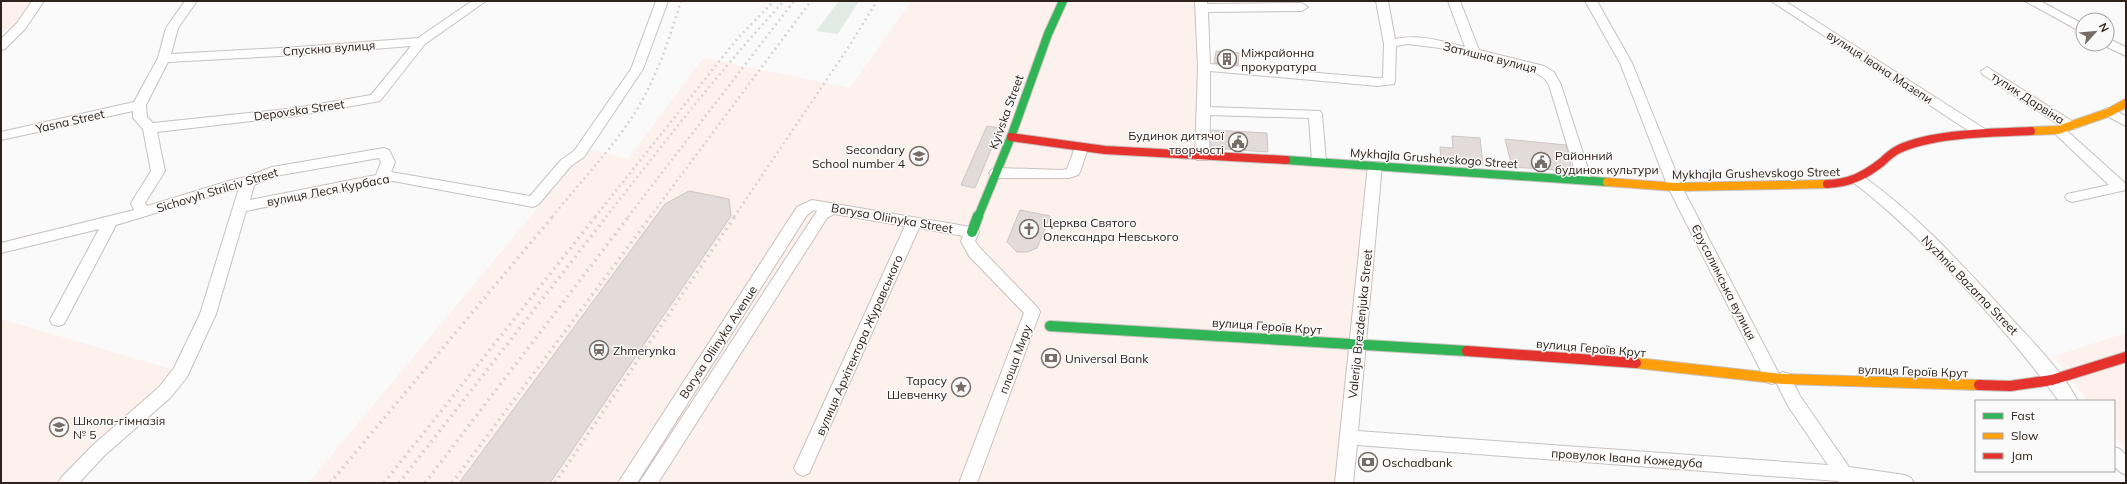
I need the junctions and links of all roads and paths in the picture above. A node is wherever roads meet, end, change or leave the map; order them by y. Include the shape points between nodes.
1 (38, 1) edge
2 (191, 1) edge
3 (480, 1) edge
4 (662, 1) edge
5 (1063, 1) edge
6 (1382, 1) edge
7 (1454, 1) edge
8 (1591, 1) edge
9 (1777, 1) edge
10 (2031, 1) edge
11 (1201, 5) edge
12 (1302, 7) dead end
13 (2075, 25) edge
14 (422, 41) junction
15 (1390, 44) junction
16 (1, 46) edge
17 (2115, 46) edge
18 (2126, 52) edge
19 (1474, 53) junction
20 (164, 58) junction
21 (1204, 67) junction
22 (1987, 71) dead end
23 (2126, 104) edge
24 (139, 105) junction
25 (1203, 111) junction
26 (2110, 112) junction
27 (2126, 122) edge
28 (150, 128) junction
29 (2064, 128) junction
30 (1983, 134) junction
31 (1, 136) edge
32 (1010, 137) junction
33 (1081, 148) junction
34 (1202, 156) junction
35 (1319, 162) junction
36 (1375, 165) junction
37 (996, 174) junction
38 (381, 179) junction
39 (1859, 180) junction
40 (1585, 181) junction
41 (248, 182) junction
42 (1675, 187) junction
43 (2072, 198) dead end
44 (812, 205) joint
45 (242, 207) junction
46 (832, 208) junction
47 (142, 213) junction
48 (110, 221) junction
49 (914, 222) junction
50 (972, 232) junction
51 (1, 248) edge
52 (58, 320) dead end
53 (1050, 326) dead end
54 (1358, 345) junction
55 (2126, 357) edge
56 (1778, 378) junction
57 (2052, 380) junction
58 (2068, 400) edge
59 (1348, 437) junction
60 (2115, 455) edge
61 (2126, 467) edge
62 (803, 468) dead end
63 (1846, 479) edge
64 (67, 483) edge
65 (627, 483) edge
66 (648, 483) edge
67 (968, 483) edge
68 (1344, 483) edge
69 (1905, 483) edge

1 - 16 street via 18,30
2 - 20 street via 172,28
3 - 14 street
4 - 38 street, вулиця Леся Курбаса via 637,69 579,154 566,163 533,202 393,176
5 - 32 street, Kyivska Street
6 - 15 street
7 - 19 street
8 - 42 street, Єрусалимська вулиця via 1626,64
9 - 30 street, вулиця Івана Мазепи
10 - 13 street
11 - 12 street
11 - 21 street
14 - 20 street, Спускна вулиця
14 - 28 street, Depovska Street via 375,98 296,112
15 - 19 street, Затишна вулиця via 1408,40 1440,44
15 - 21 street via 1389,81
17 - 18 street
19 - 40 street, Затишна вулиця via 1539,69 1548,75 1555,85
20 - 24 street
21 - 25 street
22 - 29 street, тупик Дарвіна
23 - 26 street, Mykhajla Grushevskogo Street
24 - 28 street via 140,118
24 - 31 street, Yasna Street
25 - 34 street
25 - 35 street via 1315,114
26 - 27 street
26 - 29 street, Mykhajla Grushevskogo Street
28 - 47 street via 158,171 138,203
29 - 30 street, Mykhajla Grushevskogo Street
29 - 43 street, тупик Дарвіна via 2121,187
30 - 39 street, Mykhajla Grushevskogo Street via 1926,141 1899,148
32 - 33 street, Mykhajla Grushevskogo Street
32 - 37 street, Kyivska Street
33 - 34 street, Mykhajla Grushevskogo Street
33 - 37 street via 1073,172 1064,175
34 - 35 street, Mykhajla Grushevskogo Street
35 - 36 street, Mykhajla Grushevskogo Street
36 - 40 street, Mykhajla Grushevskogo Street
36 - 54 street, Valerija Brezdenjuka Street
37 - 50 street, Kyivska Street
38 - 41 street, Sichovyh Strilciv Street via 388,162 384,153 272,172
38 - 45 street, вулиця Леся Курбаса
39 - 42 street, Mykhajla Grushevskogo Street via 1846,184
39 - 57 street, Nyzhnia Bazarna Street via 1888,201 1962,275 2034,354
40 - 42 street, Mykhajla Grushevskogo Street
41 - 45 street
41 - 47 street, Sichovyh Strilciv Street via 237,183
42 - 56 street, Єрусалимська вулиця
44 - 46 street, Borysa Oliinyka Street
44 - 65 street, Borysa Oliinyka Avenue via 802,211
45 - 64 street via 208,314 181,372 165,392 98,450
46 - 49 street, Borysa Oliinyka Street
46 - 66 street, Borysa Oliinyka Avenue via 822,214
47 - 48 street, Sichovyh Strilciv Street
48 - 51 street, Sichovyh Strilciv Street
48 - 52 street
49 - 50 street, Borysa Oliinyka Street
49 - 62 street, вулиця Архітектора Журавського
50 - 67 street, площа Миру via 968,241 974,252 1032,312
53 - 54 street, вулиця Героїв Крут
54 - 56 street, вулиця Героїв Крут via 1599,359
54 - 59 street, Valerija Brezdenjuka Street
55 - 57 street, вулиця Героїв Крут
56 - 57 street, вулиця Героїв Крут via 2010,386
56 - 63 street, Єрусалимська вулиця
57 - 58 street, Nyzhnia Bazarna Street
59 - 63 street, провулок Івана Кожедуба
59 - 68 street, Valerija Brezdenjuka Street
60 - 61 street
63 - 69 street, провулок Івана Кожедуба

